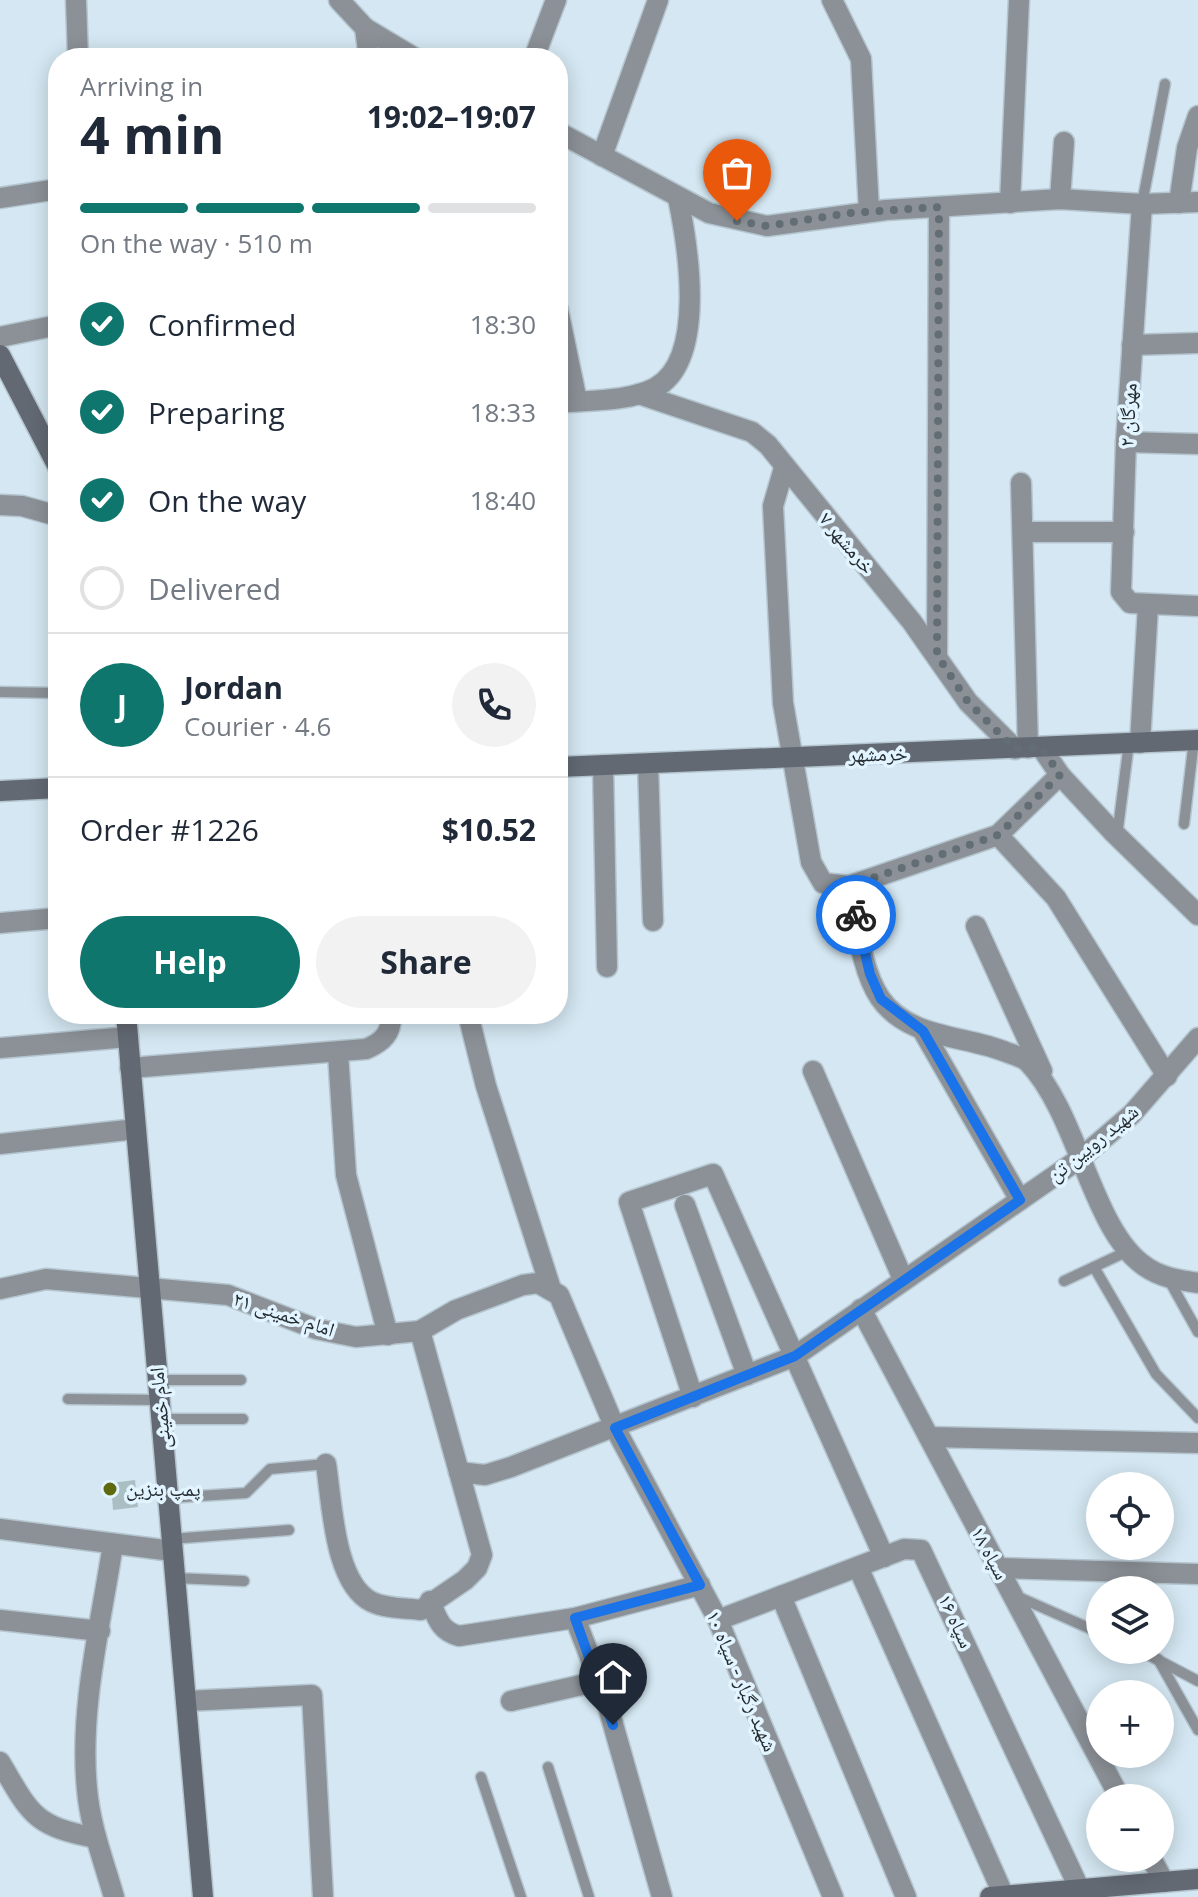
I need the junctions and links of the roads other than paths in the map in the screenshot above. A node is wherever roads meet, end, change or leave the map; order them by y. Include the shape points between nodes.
1 (76, 0) edge
2 (339, 0) edge
3 (556, 0) edge
4 (658, 0) edge
5 (832, 0) edge
6 (1019, 1) edge
7 (365, 28) junction
8 (78, 48) edge
9 (368, 48) edge
10 (398, 48) edge
11 (538, 48) edge
12 (1165, 84) dead end
13 (1198, 116) edge
14 (568, 137) edge
15 (1064, 142) dead end
16 (602, 156) junction
17 (48, 191) edge
18 (0, 198) edge
19 (678, 198) junction
20 (1060, 199) junction
21 (1010, 203) junction
22 (1188, 203) edge
23 (1142, 204) junction
24 (939, 207) junction
25 (869, 211) junction
26 (48, 327) edge
27 (0, 337) edge
28 (1198, 343) edge
29 (1132, 345) junction
30 (0, 355) edge
31 (639, 394) junction
32 (568, 402) edge
33 (1126, 442) junction
34 (48, 443) edge
35 (1198, 444) edge
36 (784, 468) junction
37 (1021, 483) dead end
38 (0, 505) edge
39 (48, 513) edge
40 (1023, 532) junction
41 (1124, 532) junction
42 (1148, 606) junction
43 (1198, 606) edge
44 (937, 655) junction
45 (0, 692) edge
46 (48, 693) edge
47 (1196, 740) edge
48 (1134, 743) junction
49 (1028, 748) junction
50 (792, 758) junction
51 (648, 764) junction
52 (603, 765) junction
53 (568, 767) edge
54 (1060, 775) junction
55 (48, 788) edge
56 (0, 791) edge
57 (1184, 824) dead end
58 (998, 835) junction
59 (1117, 836) junction
60 (849, 886) junction
61 (1198, 915) edge
62 (48, 919) edge
63 (653, 921) dead end
64 (0, 923) edge
65 (976, 926) dead end
66 (607, 967) dead end
67 (127, 1024) edge
68 (389, 1024) edge
69 (470, 1024) edge
70 (923, 1031) junction
71 (128, 1037) junction
72 (1198, 1038) edge
73 (0, 1048) edge
74 (338, 1053) junction
75 (130, 1068) junction
76 (813, 1071) dead end
77 (1167, 1076) junction
78 (1052, 1094) junction
79 (136, 1129) junction
80 (0, 1144) edge
81 (1082, 1157) junction
82 (1020, 1200) junction
83 (685, 1205) dead end
84 (1128, 1251) junction
85 (1094, 1267) junction
86 (1168, 1278) junction
87 (903, 1279) junction
88 (1064, 1281) dead end
89 (1198, 1283) edge
90 (550, 1286) junction
91 (0, 1289) edge
92 (150, 1289) junction
93 (861, 1309) junction
94 (420, 1331) junction
95 (1198, 1332) edge
96 (388, 1335) junction
97 (795, 1356) junction
98 (747, 1375) junction
99 (241, 1380) dead end
100 (693, 1397) junction
101 (68, 1399) dead end
102 (159, 1400) junction
103 (1198, 1418) edge
104 (243, 1419) dead end
105 (615, 1428) junction
106 (929, 1437) junction
107 (1198, 1443) edge
108 (326, 1464) joint
109 (459, 1472) junction
110 (168, 1498) junction
111 (0, 1529) edge
112 (289, 1530) dead end
113 (113, 1544) junction
114 (172, 1545) junction
115 (884, 1557) junction
116 (858, 1567) junction
117 (998, 1568) junction
118 (1198, 1574) edge
119 (175, 1578) junction
120 (244, 1581) dead end
121 (700, 1585) junction
122 (1012, 1594) junction
123 (781, 1596) junction
124 (430, 1601) junction
125 (575, 1618) junction
126 (0, 1620) edge
127 (718, 1620) junction
128 (1086, 1627) edge
129 (100, 1631) junction
130 (1161, 1664) edge
131 (1167, 1664) edge
132 (599, 1681) junction
133 (1198, 1681) edge
134 (186, 1701) junction
135 (511, 1701) dead end
136 (1198, 1730) edge
137 (0, 1762) edge
138 (548, 1767) dead end
139 (481, 1777) dead end
140 (1113, 1784) edge
141 (96, 1838) junction
142 (1159, 1872) edge
143 (1198, 1879) edge
144 (1164, 1882) junction
145 (1080, 1890) junction
146 (997, 1896) edge
147 (114, 1897) edge
148 (203, 1897) edge
149 (323, 1897) edge
150 (521, 1897) edge
151 (589, 1897) edge
152 (662, 1897) edge
153 (833, 1897) edge
154 (906, 1897) edge

1 - 8 street
2 - 7 street
3 - 11 street
4 - 16 street
5 - 25 street via 861,59
6 - 21 street
7 - 9 street
7 - 10 street
12 - 23 lane
13 - 22 street via 1187,148
14 - 16 street
15 - 20 street
16 - 19 street
17 - 18 street
19 - 25 street via 737,221 767,226
19 - 31 street via 688,282 683,357 671,377
20 - 21 street
20 - 23 street
21 - 24 street
22 - 23 street
23 - 29 street, مهرگان ۲
24 - 25 street
24 - 44 street
26 - 27 street
28 - 29 street
29 - 33 street, مهرگان ۲
30 - 34 main road
31 - 32 street
31 - 36 street, خرمشهر ۷ via 752,432
33 - 35 street
33 - 41 street, مهرگان ۲
36 - 44 street, خرمشهر ۷
36 - 50 street via 773,506 783,703
37 - 40 street
38 - 39 street
40 - 41 street
40 - 49 street
41 - 42 street, مهرگان ۲ via 1121,592 1130,603
42 - 43 street
42 - 48 street
44 - 49 street, خرمشهر ۷ via 968,702
45 - 46 lane
47 - 48 main road, خرمشهر
47 - 57 lane
48 - 49 main road, خرمشهر
48 - 59 lane
49 - 50 main road, خرمشهر
49 - 54 street, خرمشهر ۷
50 - 51 main road, خرمشهر
50 - 60 street via 816,875 834,887
51 - 52 main road, خرمشهر
51 - 63 street
52 - 53 main road, خرمشهر
52 - 66 street
54 - 58 street
54 - 59 street, خرمشهر ۷
55 - 56 main road
58 - 60 street
58 - 77 street via 1056,898
59 - 61 street, خرمشهر ۷
60 - 70 street via 881,999
62 - 64 street
65 - 78 street
67 - 71 main road, امام خمینی
68 - 74 street via 381,1043
69 - 90 street, شهید رگبار - سپاه ۱۰
70 - 78 street via 981,1041 1026,1060
70 - 82 street
71 - 73 street
71 - 75 main road, امام خمینی
72 - 77 street, شهید رویین تن
74 - 75 street
74 - 96 street via 346,1175
75 - 79 main road, امام خمینی
76 - 87 street
77 - 81 street, شهید رویین تن
78 - 81 street
79 - 80 street
79 - 92 main road, امام خمینی
81 - 82 street, شهید رویین تن
81 - 84 street via 1110,1225
82 - 87 street, شهید رویین تن
83 - 98 street
84 - 85 lane
84 - 86 street
85 - 88 lane
85 - 103 lane via 1156,1374
86 - 89 street
86 - 95 lane
87 - 93 street, شهید رویین تن
90 - 94 street, امام خمینی ۲۱ via 523,1285 456,1310
90 - 105 street, شهید رگبار - سپاه ۱۰ via 559,1295
91 - 92 street, امام خمینی ۲۱ via 46,1279
92 - 96 street, امام خمینی ۲۱ via 228,1295 316,1329 356,1337
92 - 102 main road, امام خمینی
93 - 97 street, شهید رویین تن
93 - 106 street, سپاه ۱۸
94 - 96 street, امام خمینی ۲۱
94 - 109 street
97 - 98 street, شهید رویین تن
97 - 100 street via 713,1174 629,1202
97 - 115 street
98 - 100 street, شهید رویین تن
99 - 102 lane
100 - 105 street, شهید رویین تن
101 - 102 lane
102 - 104 lane
102 - 110 main road, امام خمینی
105 - 109 street, شهید رویین تن via 485,1475
105 - 121 street, شهید رگبار - سپاه ۱۰
106 - 107 street
106 - 117 street, سپاه ۱۸
108 - 110 lane via 270,1469 246,1493
108 - 124 street via 343,1565 358,1592 386,1607 421,1610
109 - 124 street via 482,1555 465,1580
110 - 114 main road, امام خمینی
111 - 113 street
112 - 114 lane
113 - 114 street
113 - 129 street
114 - 119 main road, امام خمینی
115 - 116 street, سپاه ۱۶
115 - 145 street, سپاه ۱۶ via 912,1548 926,1556
116 - 123 street, سپاه ۱۶
116 - 146 street
117 - 118 street
117 - 122 street, سپاه ۱۸
119 - 120 lane
119 - 134 main road, امام خمینی
121 - 125 street
121 - 127 street, شهید رگبار - سپاه ۱۰
122 - 128 lane
122 - 140 street, سپاه ۱۸
123 - 127 street, سپاه ۱۶
123 - 154 street
124 - 125 street via 447,1633 459,1636
125 - 132 street
126 - 129 street
127 - 153 street, شهید رگبار - سپاه ۱۰
129 - 141 street via 84,1754
130 - 136 lane
131 - 133 lane
132 - 135 street
132 - 152 street
134 - 148 main road, امام خمینی
134 - 149 street via 312,1695
137 - 141 street via 40,1820 56,1831
138 - 151 lane
139 - 150 lane
141 - 147 street
142 - 144 street
143 - 144 main road
144 - 145 main road
145 - 146 main road

